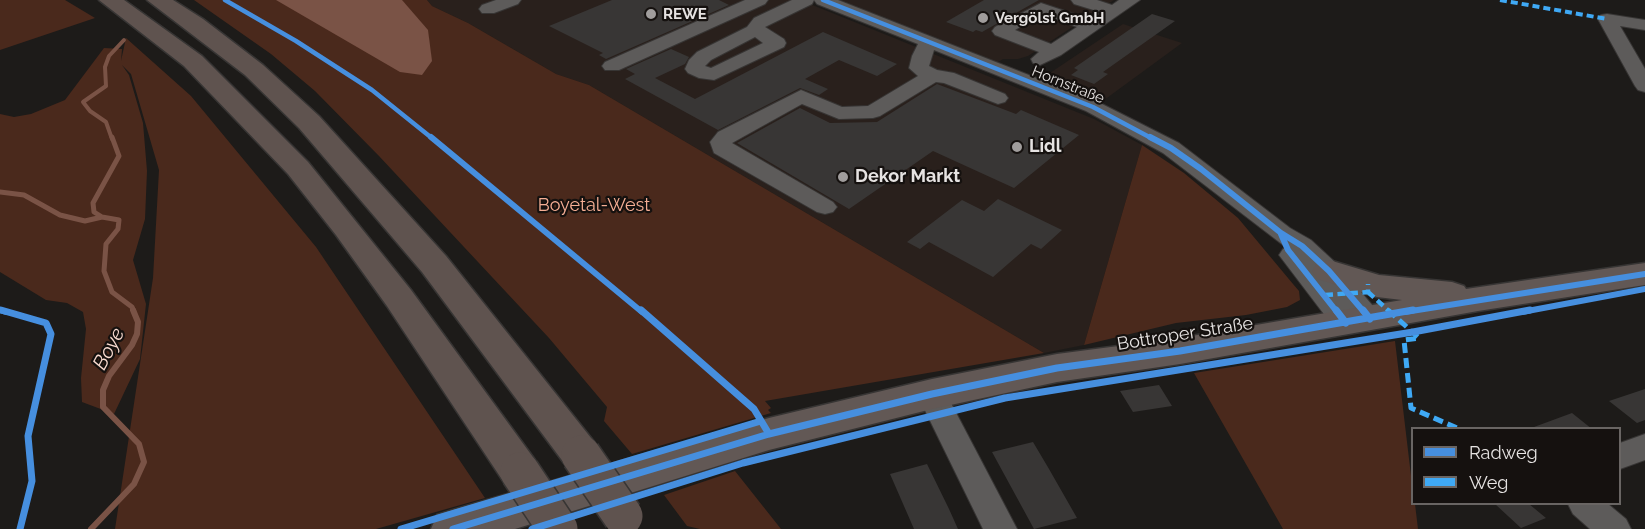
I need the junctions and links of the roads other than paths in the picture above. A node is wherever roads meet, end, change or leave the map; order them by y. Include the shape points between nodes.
1 (110, 0) edge
2 (158, 0) edge
3 (512, 0) edge
4 (759, 0) edge
5 (806, 0) edge
6 (823, 0) edge
7 (1080, 0) edge
8 (1131, 0) edge
9 (488, 9) dead end
10 (1114, 11) junction
11 (1645, 25) edge
12 (1092, 26) junction
13 (756, 30) dead end
14 (929, 42) junction
15 (1054, 51) junction
16 (612, 66) dead end
17 (932, 76) junction
18 (1015, 76) junction
19 (1645, 86) edge
20 (998, 98) dead end
21 (825, 207) dead end
22 (1281, 233) junction
23 (1329, 271) junction
24 (1645, 274) edge
25 (1478, 298) junction
26 (1358, 321) junction
27 (932, 394) junction
28 (1645, 447) edge
29 (1621, 456) edge
30 (1586, 505) edge
31 (628, 522) edge
32 (453, 529) edge
33 (558, 529) edge
34 (1000, 529) edge
35 (1614, 529) edge

1 - 33 highway, bridge via 193,61 298,168 399,298
2 - 31 highway, bridge via 254,70 309,122 434,264
3 - 9 street
4 - 16 street
5 - 13 street via 760,22
6 - 14 street, Hornstraße
7 - 10 street
8 - 10 street
10 - 12 street
11 - 19 street via 1607,19
12 - 15 street
12 - 15 street via 1041,8 1001,31
14 - 17 street via 919,68
14 - 18 street, Hornstraße
15 - 18 street
17 - 20 street via 947,77
17 - 21 street via 873,112 839,113 801,96 721,142 722,148
18 - 22 street, Hornstraße via 1115,117 1171,148
22 - 23 street, Hornstraße
22 - 26 street, Hornstraße via 1288,249
23 - 25 main road via 1377,286
23 - 26 street, Hornstraße
24 - 25 main road, Bottroper Straße
25 - 26 main road, Bottroper Straße
26 - 27 main road, Bottroper Straße via 1057,368
27 - 32 main road, Bottroper Straße via 769,434
27 - 34 street
28 - 29 street
30 - 35 street

